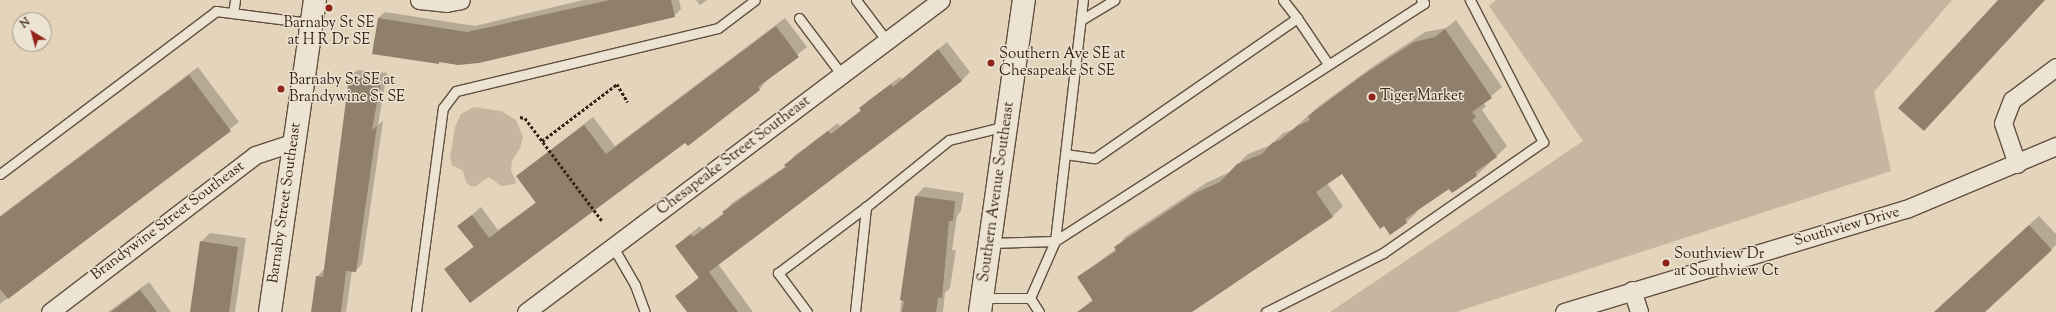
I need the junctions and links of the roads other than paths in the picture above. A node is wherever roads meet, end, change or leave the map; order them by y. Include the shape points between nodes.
1 (235, 0) edge
2 (315, 0) edge
3 (419, 0) edge
4 (461, 0) edge
5 (755, 0) edge
6 (856, 0) edge
7 (942, 0) edge
8 (1024, 0) edge
9 (1083, 0) edge
10 (1114, 0) edge
11 (1283, 0) edge
12 (1470, 0) edge
13 (1424, 1) edge
14 (233, 13) junction
15 (800, 18) dead end
16 (1296, 18) junction
17 (1081, 20) junction
18 (311, 23) junction
19 (887, 41) junction
20 (1328, 64) junction
21 (2056, 67) edge
22 (842, 75) junction
23 (1007, 126) junction
24 (292, 143) junction
25 (2056, 146) edge
26 (1065, 154) junction
27 (2017, 164) junction
28 (0, 174) edge
29 (866, 207) junction
30 (990, 242) junction
31 (1055, 242) junction
32 (613, 247) junction
33 (1632, 290) junction
34 (1030, 298) junction
35 (981, 305) edge
36 (50, 312) edge
37 (270, 312) edge
38 (416, 312) edge
39 (526, 312) edge
40 (645, 312) edge
41 (807, 312) edge
42 (856, 312) edge
43 (1039, 312) edge
44 (1266, 312) edge
45 (1564, 312) edge
46 (1639, 312) edge

1 - 14 lane
2 - 18 street, Barnaby Street Southeast
3 - 4 street via 446,4
5 - 38 lane via 718,28 456,91 443,108
6 - 19 lane
7 - 19 street, Chesapeake Street Southeast
8 - 23 street, Southern Avenue Southeast
9 - 17 lane
10 - 17 lane
11 - 16 lane
12 - 44 lane via 1543,142 1383,253
13 - 20 lane
14 - 18 lane
14 - 28 lane via 216,10
15 - 22 lane
16 - 20 lane
16 - 26 lane via 1095,158
17 - 26 lane
18 - 24 street, Barnaby Street Southeast
19 - 22 street, Chesapeake Street Southeast
20 - 31 lane
21 - 27 street via 2012,100 2003,123
22 - 32 street, Chesapeake Street Southeast
23 - 29 lane via 949,140
23 - 30 street, Southern Avenue Southeast
24 - 36 street, Brandywine Street Southeast via 255,155
24 - 37 street, Barnaby Street Southeast
25 - 27 street, Southview Drive
26 - 31 lane
27 - 33 street, Southview Drive via 1906,209
29 - 41 lane via 778,273
29 - 42 lane
30 - 31 lane
30 - 35 street, Southern Avenue Southeast
31 - 34 lane
32 - 39 street, Chesapeake Street Southeast
32 - 40 lane via 635,285
33 - 45 street, Southview Drive
33 - 46 street
34 - 35 lane
34 - 43 lane

